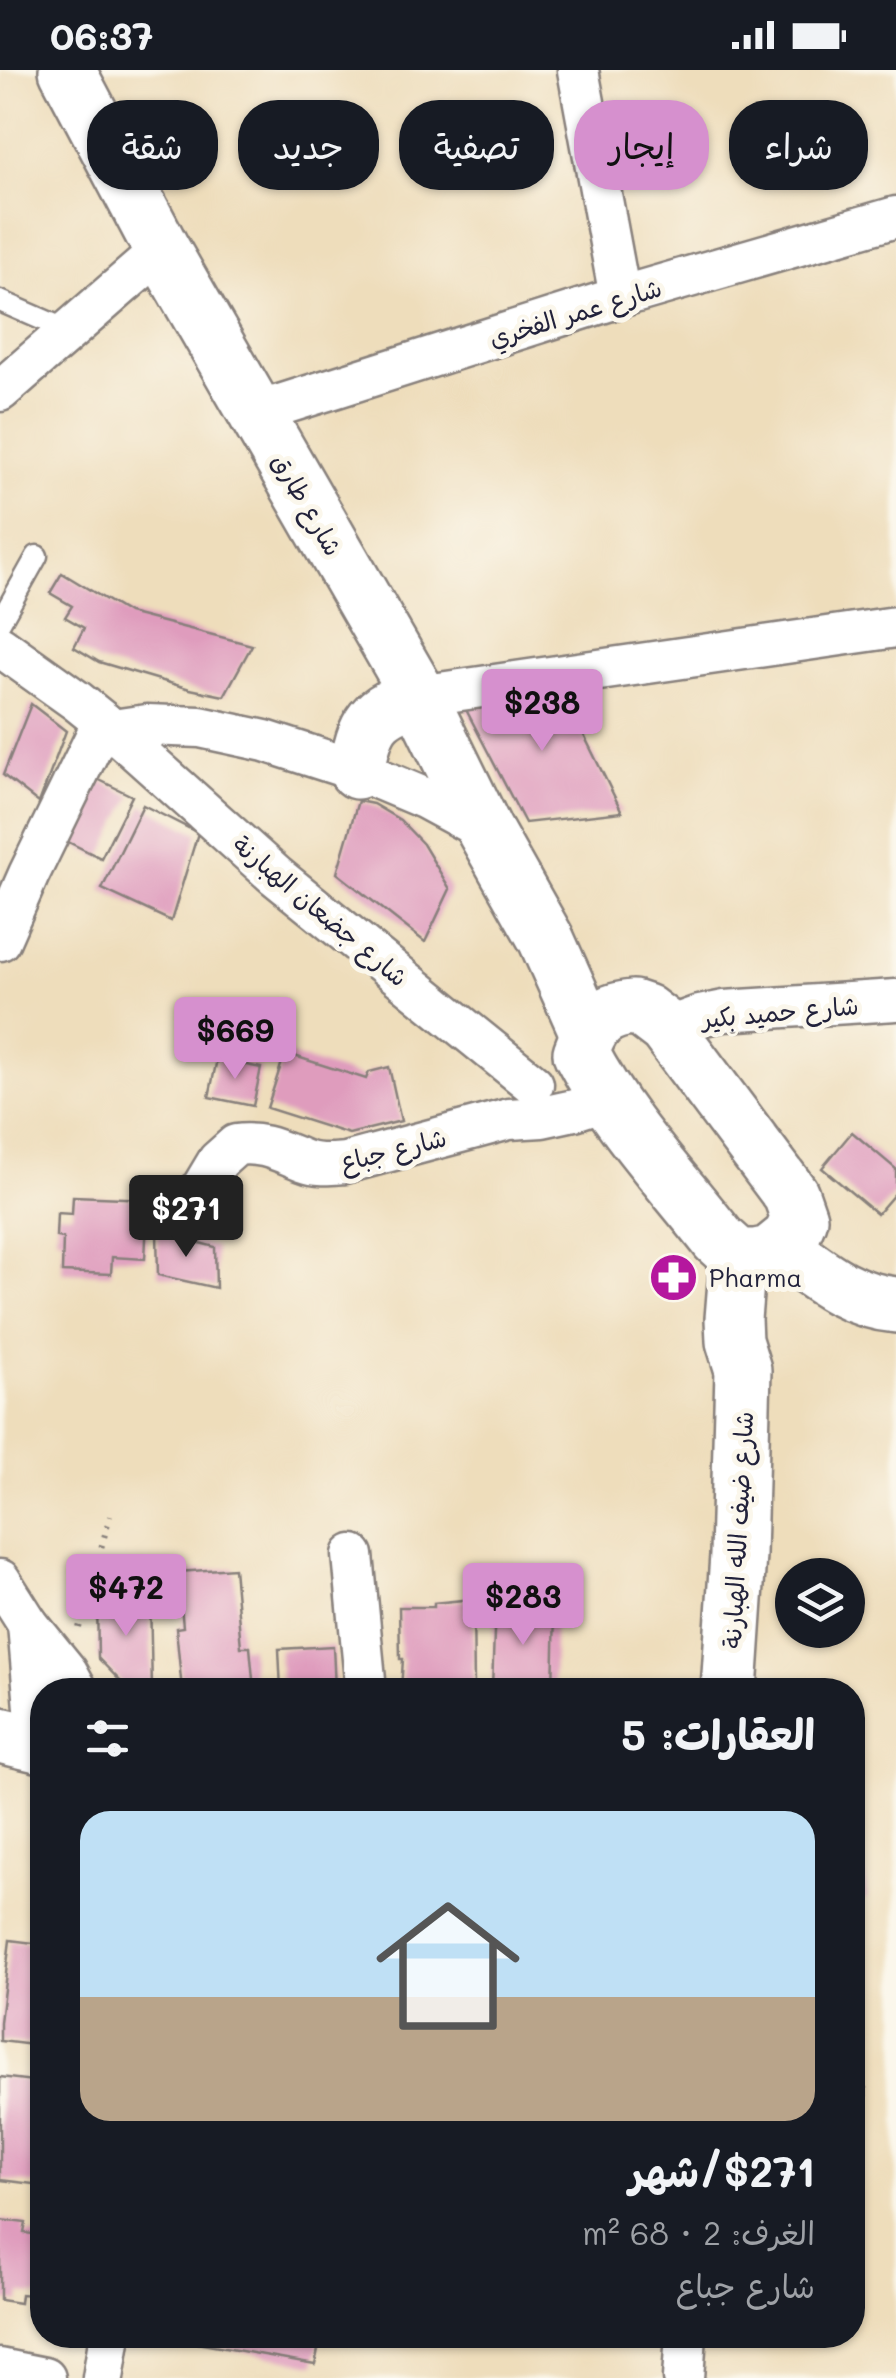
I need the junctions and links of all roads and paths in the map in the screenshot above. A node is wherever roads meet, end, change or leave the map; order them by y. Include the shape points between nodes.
1 (67, 70) edge
2 (578, 70) edge
3 (896, 217) edge
4 (162, 250) junction
5 (620, 297) junction
6 (0, 301) edge
7 (68, 331) junction
8 (0, 391) edge
9 (255, 413) junction
10 (37, 556) dead end
11 (0, 622) edge
12 (896, 627) edge
13 (0, 646) edge
14 (419, 696) junction
15 (108, 726) junction
16 (356, 771) junction
17 (485, 831) junction
18 (0, 940) edge
19 (896, 1000) edge
20 (614, 1031) junction
21 (534, 1084) junction
22 (608, 1099) junction
23 (509, 1119) junction
24 (191, 1206) dead end
25 (772, 1244) junction
26 (896, 1292) edge
27 (896, 1305) edge
28 (110, 1516) dead end
29 (353, 1555) dead end
30 (0, 1580) edge
31 (28, 1624) junction
32 (32, 1678) edge
33 (70, 1678) edge
34 (73, 1678) edge
35 (365, 1678) edge
36 (730, 1678) edge
37 (108, 2348) edge
38 (685, 2348) edge
39 (0, 2370) edge
40 (45, 2378) edge
41 (102, 2378) edge
42 (683, 2378) edge

1 - 4 street, شارع طارق
2 - 5 street
3 - 5 street, شارع عمر الفخري
4 - 7 street
4 - 9 street, شارع طارق
5 - 9 street, شارع عمر الفخري
6 - 7 lane
7 - 8 street
9 - 14 street, شارع طارق
10 - 11 lane
12 - 14 street
13 - 15 street, شارع جضعان الهبارنة
14 - 16 street via 373,720
14 - 17 street, شارع طارق
15 - 16 street via 200,727
15 - 18 street
15 - 21 street, شارع جضعان الهبارنة via 276,876
16 - 17 street
17 - 20 street, شارع طارق via 546,940
19 - 20 street, شارع حميد بكير via 724,1012
20 - 21 street
20 - 22 street, شارع طارق
20 - 25 street, شارع طارق via 791,1195
21 - 23 street
22 - 23 street, شارع جباع
22 - 25 street, شارع طارق via 718,1240
23 - 24 street, شارع جباع via 327,1165 260,1144 236,1145
25 - 26 street, شارع طارق via 862,1259
25 - 27 street, شارع طارق via 852,1296
25 - 36 street, شارع ضيف الله الهبارنة via 762,1312 743,1370
28 - 34 path
29 - 35 street
30 - 31 street
31 - 32 street
31 - 33 street
37 - 41 street
38 - 42 street
39 - 40 street

